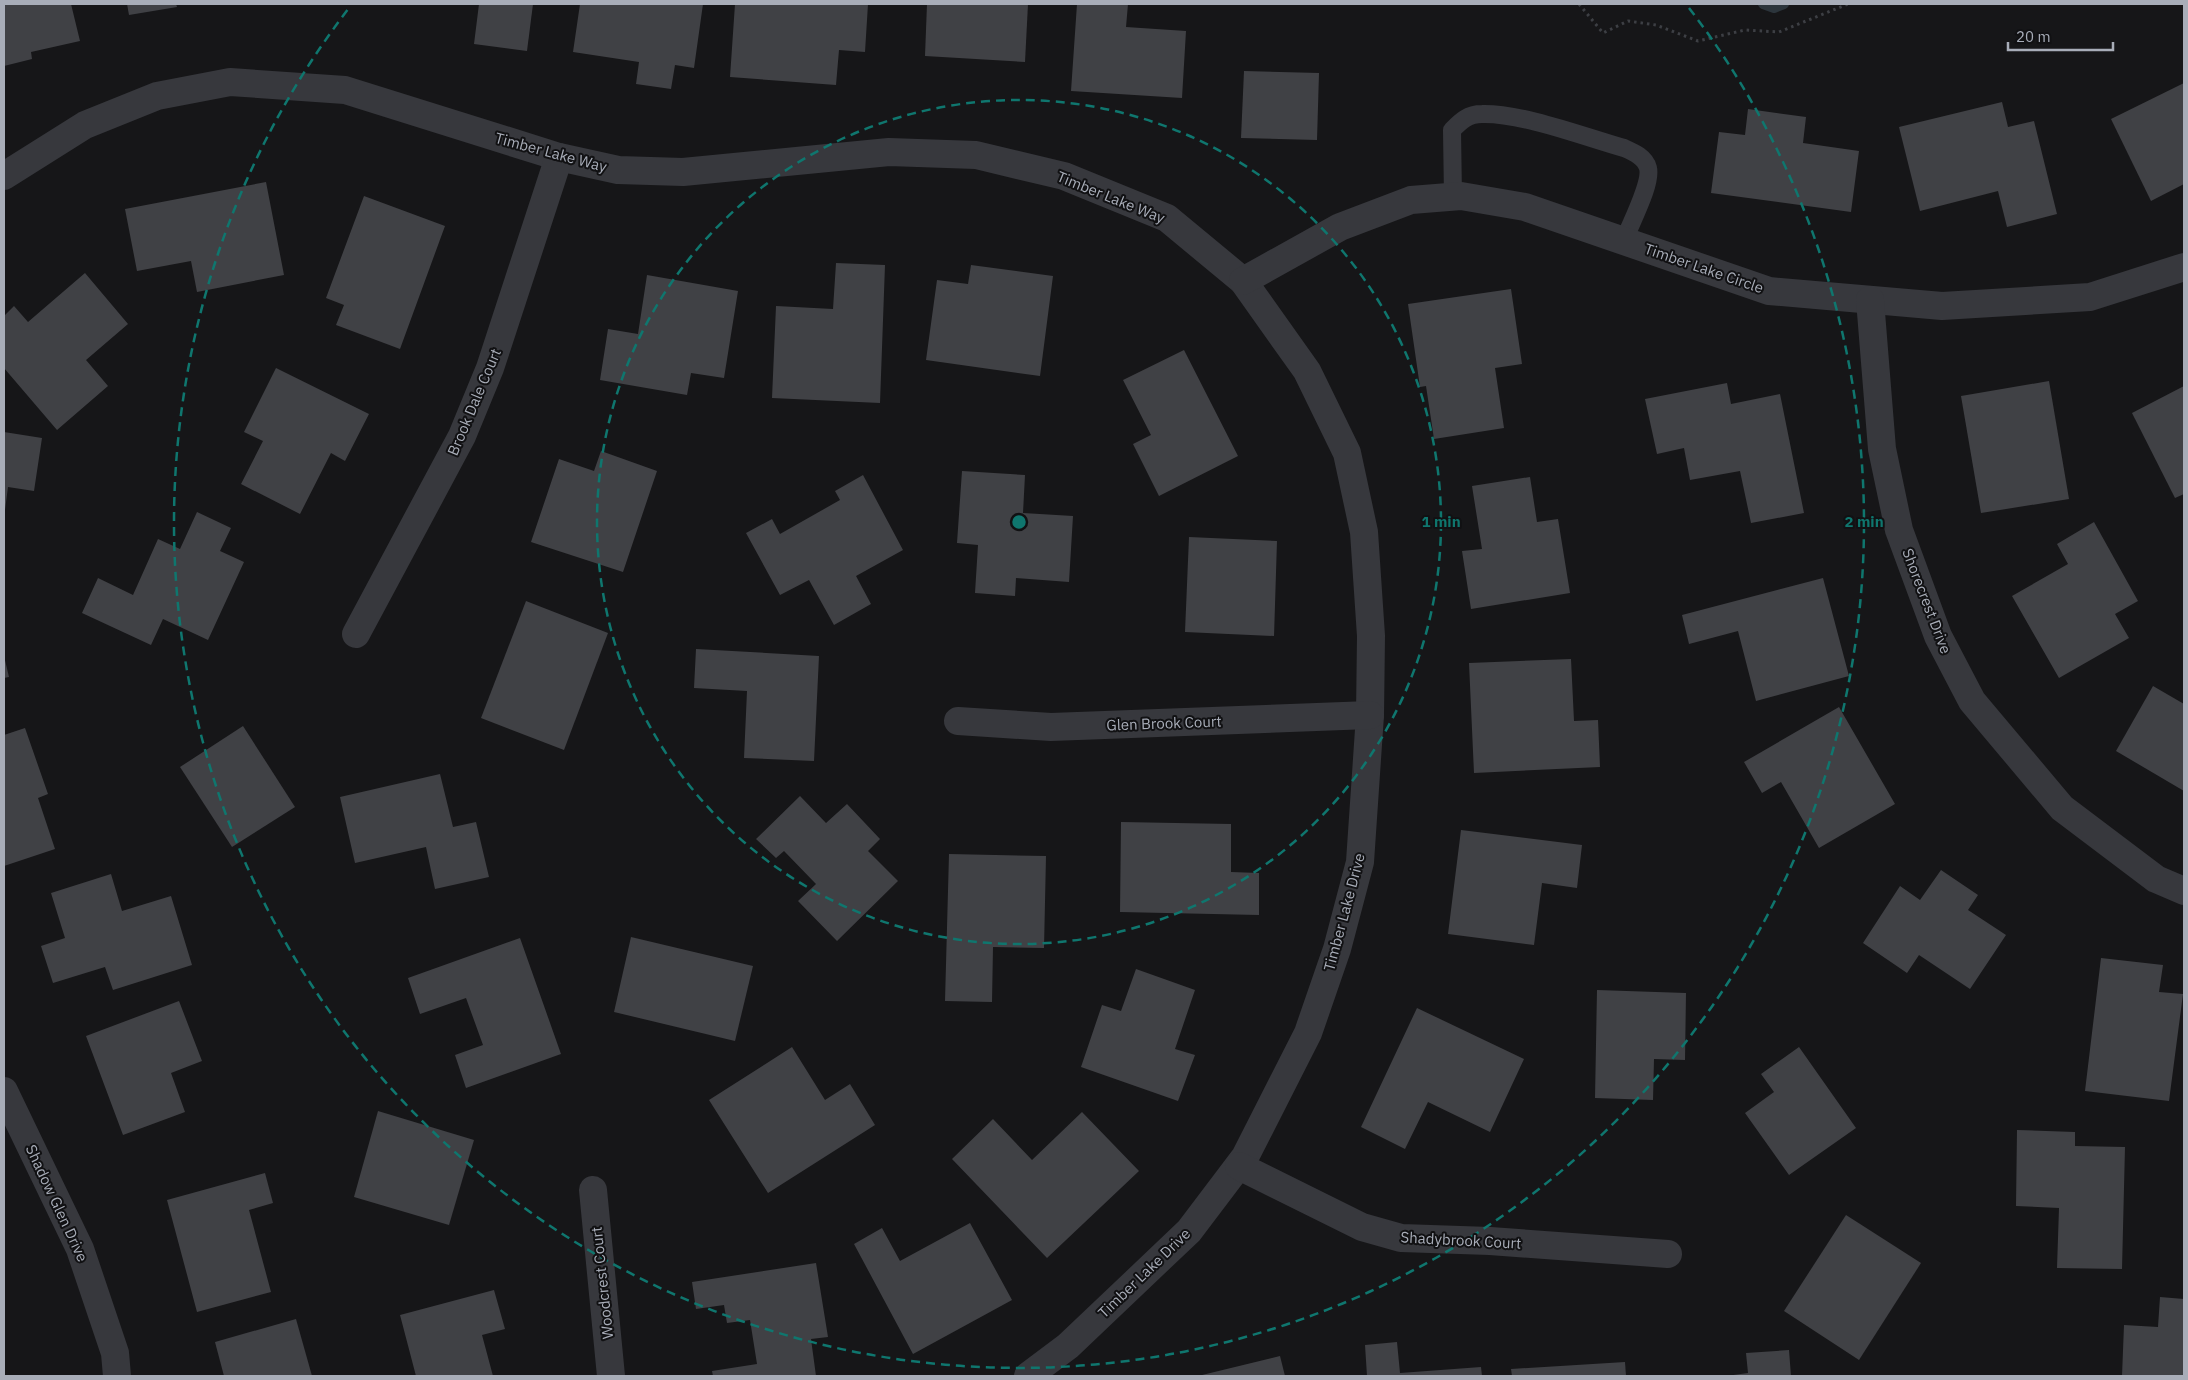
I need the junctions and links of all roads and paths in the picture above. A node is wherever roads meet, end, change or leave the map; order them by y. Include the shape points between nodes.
1 (1579, 4) edge
2 (1848, 4) edge
3 (558, 156) junction
4 (4, 176) edge
5 (1453, 197) junction
6 (1624, 241) junction
7 (2184, 267) edge
8 (1243, 281) junction
9 (1870, 300) junction
10 (356, 634) dead end
11 (1370, 714) junction
12 (958, 721) dead end
13 (2184, 891) edge
14 (4, 1091) edge
15 (1239, 1166) junction
16 (593, 1190) dead end
17 (1668, 1254) dead end
18 (117, 1376) edge
19 (611, 1376) edge
20 (1028, 1376) edge

1 - 2 path via 1603,33 1628,21 1656,26 1698,41 1745,30 1779,32
3 - 4 street, Timber Lake Way via 345,90 230,82 157,96 85,125
3 - 8 street, Timber Lake Way via 618,170 683,172 889,152 976,155 1064,176 1167,218
3 - 10 street, Brook Dale Court via 490,368 462,436
5 - 6 street, Timber Lake Circle via 1526,207
5 - 6 lane via 1452,130 1464,118 1481,114 1536,123 1624,148 1638,154 1648,167 1648,182
5 - 8 street, Timber Lake Circle via 1411,200 1340,227
6 - 9 street, Timber Lake Circle via 1769,291
7 - 9 street, Timber Lake Circle via 2090,297 1942,306
8 - 11 street, Timber Lake Drive via 1307,370 1347,453 1364,532 1372,636
9 - 13 street, Shorecrest Drive via 1882,449 1900,530 1938,636 1972,701 2062,808 2156,879
11 - 12 street, Glen Brook Court via 1051,727
11 - 15 street, Timber Lake Drive via 1360,862 1337,949 1308,1033
14 - 18 street, Shadow Glen Drive via 80,1249 115,1353
15 - 17 street, Shadybrook Court via 1362,1227 1401,1238
15 - 20 street, Timber Lake Drive via 1189,1231 1068,1346
16 - 19 street, Woodcrest Court

